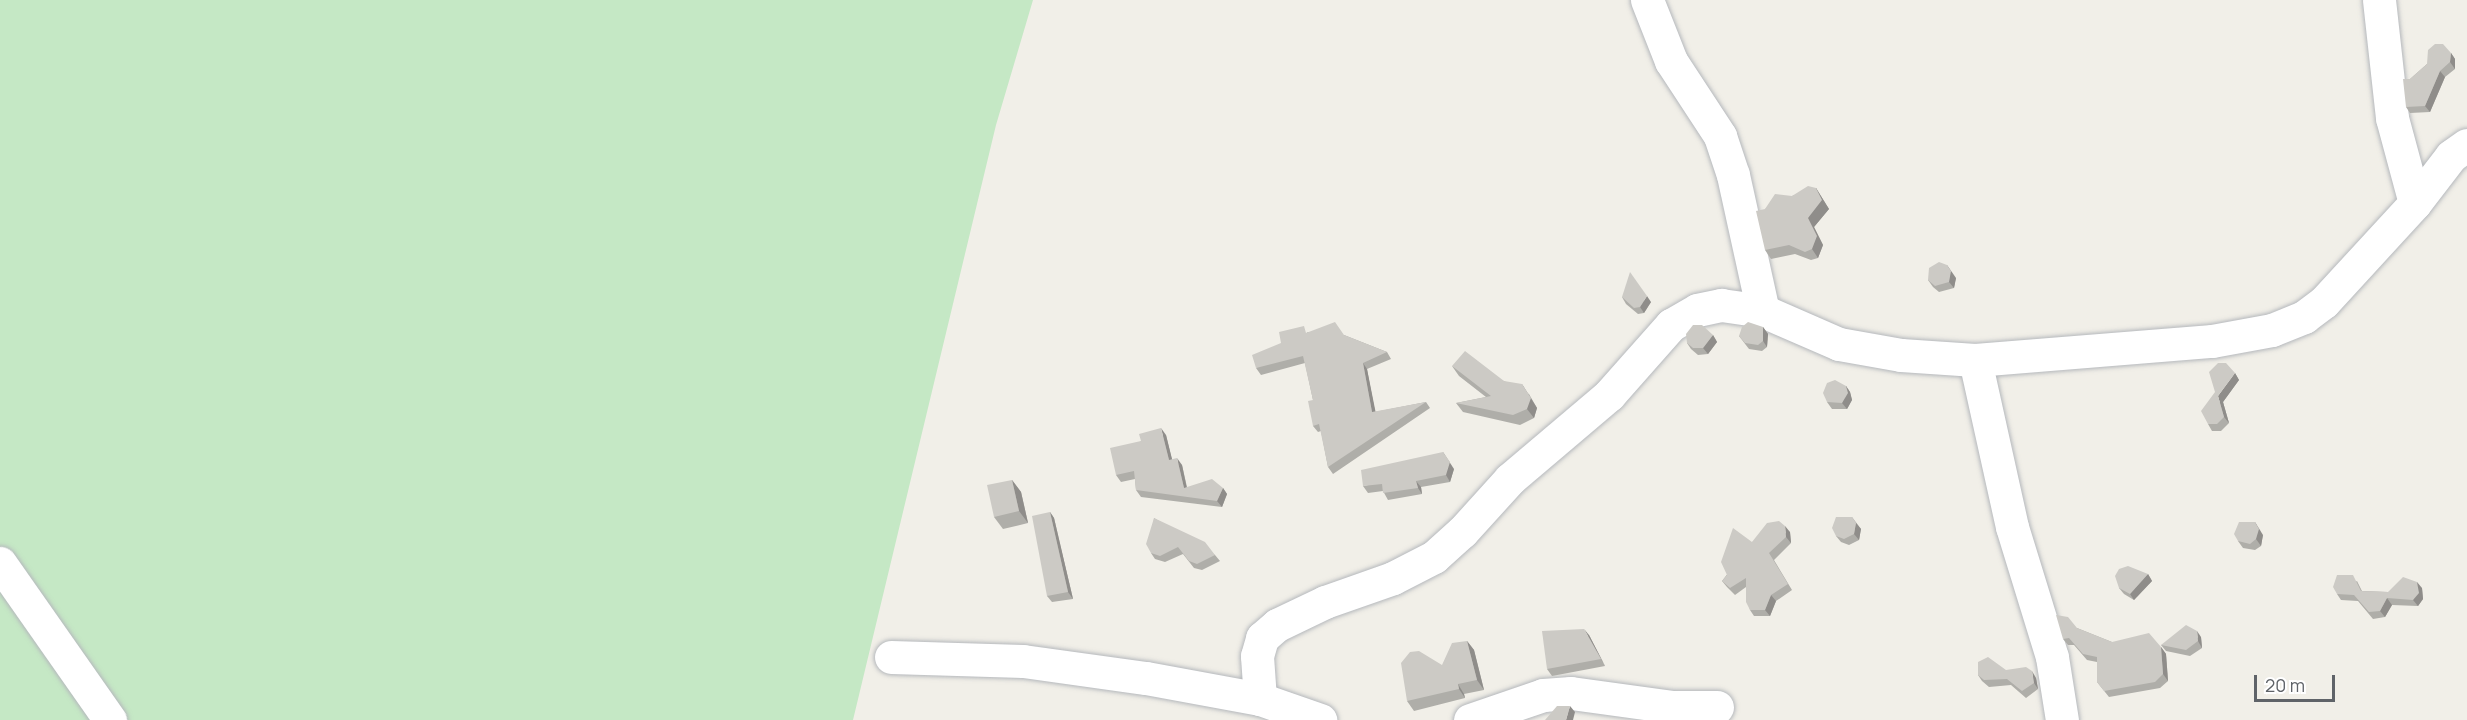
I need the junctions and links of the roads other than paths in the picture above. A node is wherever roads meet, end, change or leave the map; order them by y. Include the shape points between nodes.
1 (1647, 0) edge
2 (2379, 0) edge
3 (2467, 145) edge
4 (2415, 203) junction
5 (1763, 311) junction
6 (1975, 360) junction
7 (0, 563) edge
8 (891, 657) dead end
9 (1260, 699) junction
10 (1717, 707) dead end
11 (110, 720) edge
12 (1320, 720) edge
13 (1470, 720) edge
14 (2062, 720) edge

1 - 5 street via 1671,62 1720,136 1733,175
2 - 4 street via 2392,118
3 - 4 street via 2451,156
4 - 6 street via 2324,302 2304,317 2272,330 2212,341
5 - 6 street via 1839,344 1901,355
5 - 9 street via 1721,305 1697,310 1671,325 1609,395 1510,479 1434,557 1277,626 1262,638 1257,656
6 - 14 street via 2012,527 2055,668
7 - 11 street
8 - 9 street via 1023,662 1198,686
9 - 12 street
10 - 13 street via 1673,706 1571,693 1543,695

